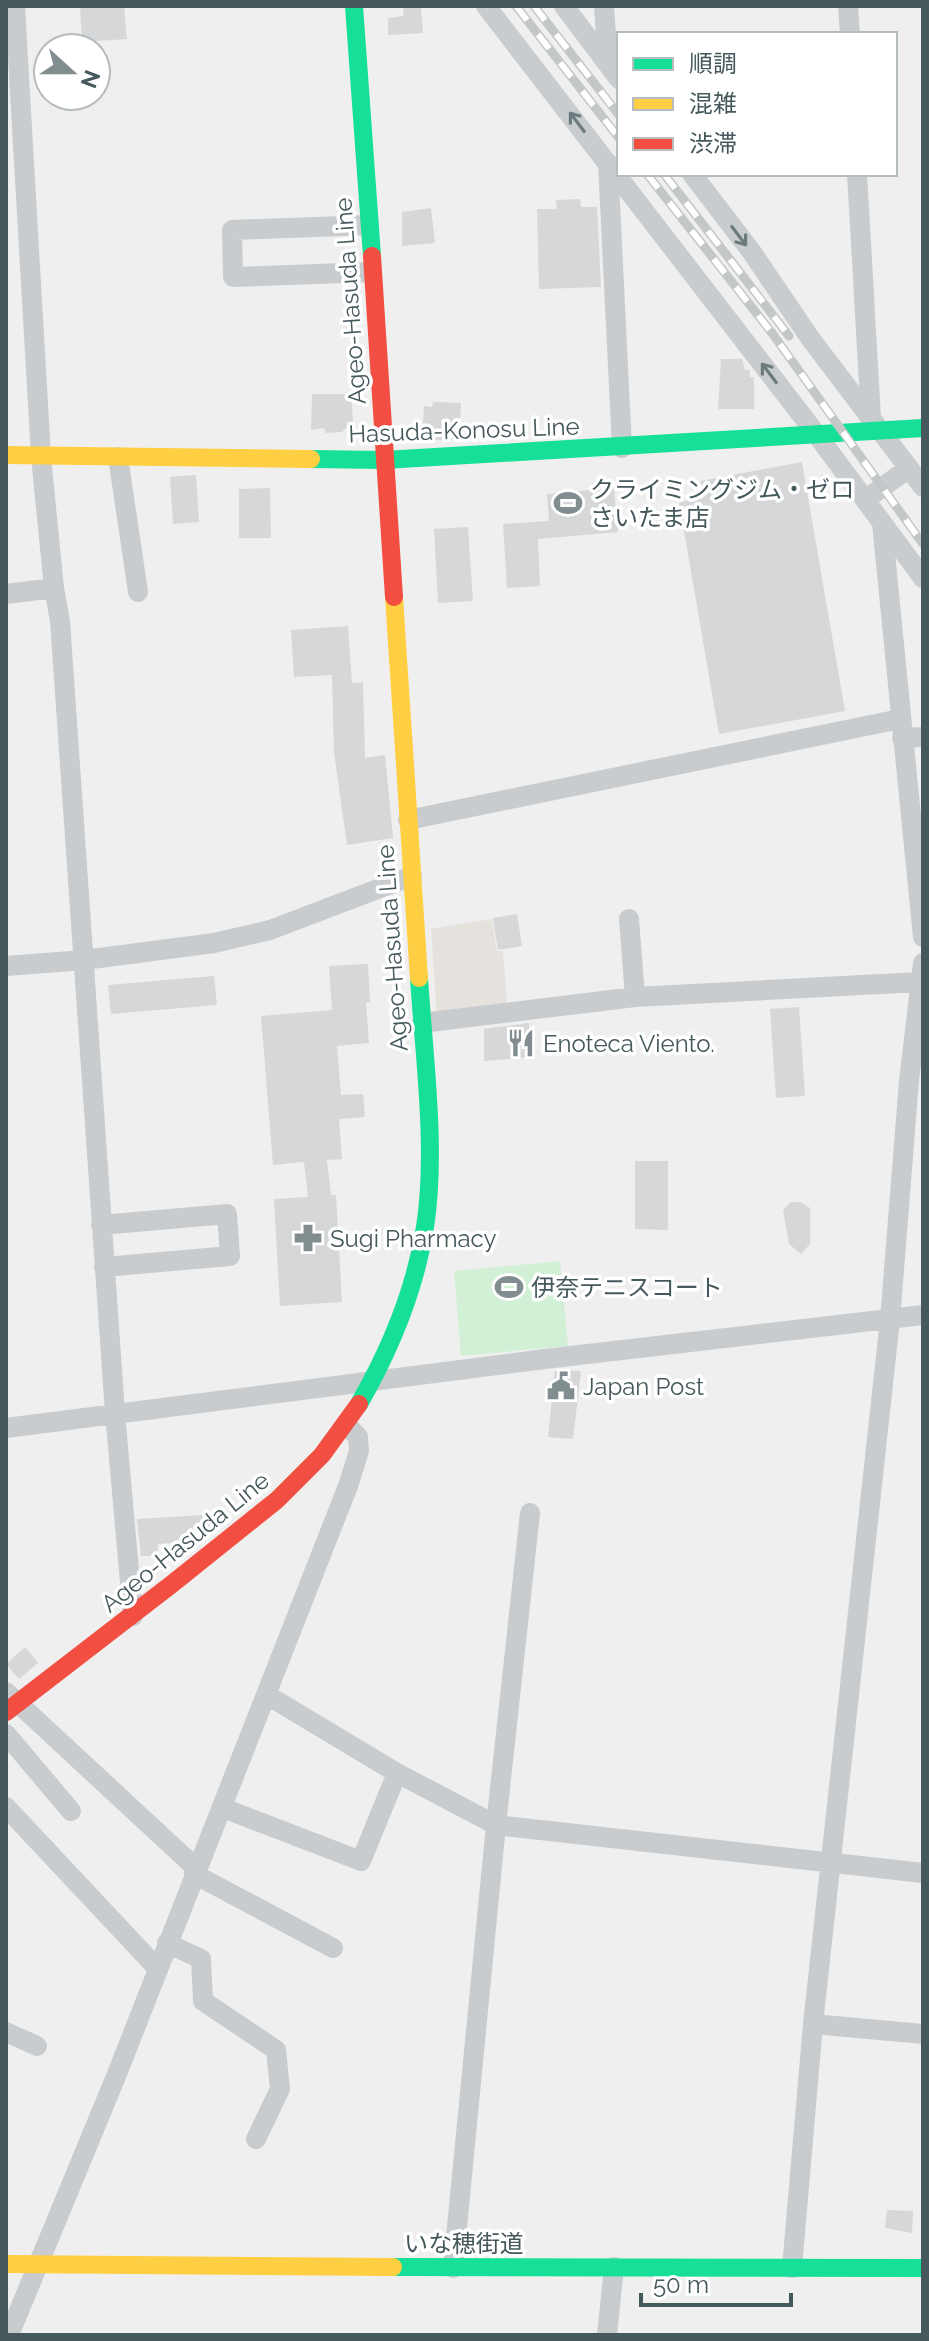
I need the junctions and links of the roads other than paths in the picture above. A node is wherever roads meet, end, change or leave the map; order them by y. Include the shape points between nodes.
1 (15, 6) edge
2 (354, 6) edge
3 (486, 6) edge
4 (564, 6) edge
5 (604, 6) edge
6 (848, 6) edge
7 (850, 32) edge
8 (614, 71) edge
9 (608, 163) junction
10 (617, 175) edge
11 (618, 176) edge
12 (694, 176) edge
13 (857, 176) edge
14 (369, 225) junction
15 (372, 272) junction
16 (876, 424) junction
17 (923, 428) edge
18 (817, 435) junction
19 (622, 448) junction
20 (6, 455) edge
21 (41, 457) junction
22 (118, 457) junction
23 (384, 460) junction
24 (909, 468) junction
25 (923, 487) edge
26 (865, 500) junction
27 (882, 523) junction
28 (923, 578) edge
29 (54, 588) junction
30 (138, 592) dead end
31 (6, 594) edge
32 (908, 731) edge
33 (408, 820) junction
34 (412, 876) junction
35 (629, 919) dead end
36 (923, 937) edge
37 (84, 960) junction
38 (6, 966) edge
39 (922, 971) edge
40 (635, 997) junction
41 (422, 1023) junction
42 (101, 1225) junction
43 (104, 1267) junction
44 (923, 1315) edge
45 (890, 1320) junction
46 (373, 1381) junction
47 (115, 1413) junction
48 (346, 1424) junction
49 (6, 1428) edge
50 (530, 1513) dead end
51 (133, 1616) junction
52 (267, 1695) junction
53 (10, 1702) edge
54 (6, 1734) edge
55 (397, 1773) junction
56 (6, 1807) edge
57 (223, 1808) junction
58 (71, 1811) dead end
59 (496, 1825) junction
60 (831, 1863) junction
61 (196, 1872) junction
62 (923, 1873) edge
63 (167, 1943) junction
64 (333, 1948) dead end
65 (158, 1969) junction
66 (813, 2024) junction
67 (6, 2032) edge
68 (923, 2034) edge
69 (37, 2046) dead end
70 (256, 2139) dead end
71 (6, 2264) edge
72 (38, 2265) junction
73 (614, 2267) junction
74 (453, 2268) junction
75 (792, 2268) junction
76 (923, 2268) edge
77 (9, 2335) edge
78 (607, 2335) edge

1 - 21 street
2 - 14 main road, Ageo-Hasuda Line
9 -> 3 street
4 - 8 street
5 - 8 street
6 - 7 street
10 -> 9 street
9 - 19 street
18 -> 11 street
12 -> 16 street
13 - 16 street
14 - 15 main road, Ageo-Hasuda Line
14 - 15 street via 232,230 233,277
15 - 23 main road, Ageo-Hasuda Line
16 - 17 main road, Hasuda-Konosu Line
16 - 18 main road, Hasuda-Konosu Line
16 - 24 street
18 - 19 main road, Hasuda-Konosu Line
18 - 26 street
19 - 23 main road, Hasuda-Konosu Line
20 - 21 main road, Hasuda-Konosu Line
21 - 22 main road, Hasuda-Konosu Line
21 - 29 street
22 - 23 main road, Hasuda-Konosu Line
22 - 30 street
23 - 33 main road, Ageo-Hasuda Line
24 - 25 street
24 - 26 street
26 - 27 street
27 - 28 street
27 - 32 street
29 - 31 street
29 - 37 street
32 - 33 street
32 - 36 street
33 - 34 main road, Ageo-Hasuda Line
34 - 37 street via 270,930
34 - 41 main road, Ageo-Hasuda Line
35 - 40 street
37 - 38 street
37 - 42 street
39 - 40 street
39 - 45 street
40 - 41 street
41 - 46 main road, Ageo-Hasuda Line via 429,1166 425,1222 410,1292
42 - 43 street
42 - 43 street via 227,1214 230,1256
43 - 47 street
44 - 45 street
45 - 46 street
45 - 60 street
46 - 47 street
46 - 48 main road, Ageo-Hasuda Line
47 - 49 street
47 - 51 street
48 - 51 main road, Ageo-Hasuda Line via 296,1483
48 - 52 street via 358,1437 359,1451
50 - 59 street
51 - 53 main road, Ageo-Hasuda Line
52 - 55 street
52 - 57 street
53 - 61 street
54 - 58 street
55 - 57 street via 361,1861
55 - 59 street
56 - 65 street
57 - 61 street
59 - 60 street
59 - 74 street
60 - 62 street
60 - 66 street
61 - 63 street
61 - 64 street
63 - 65 street
63 - 70 street via 201,1959 203,2001 276,2050 280,2089
65 - 72 street
66 - 68 street
66 - 75 street
67 - 69 street
71 - 72 main road, いな穂街道
72 - 74 main road, いな穂街道
72 - 77 street
73 - 74 main road, いな穂街道
73 - 75 main road, いな穂街道
73 - 78 street
75 - 76 main road, いな穂街道

